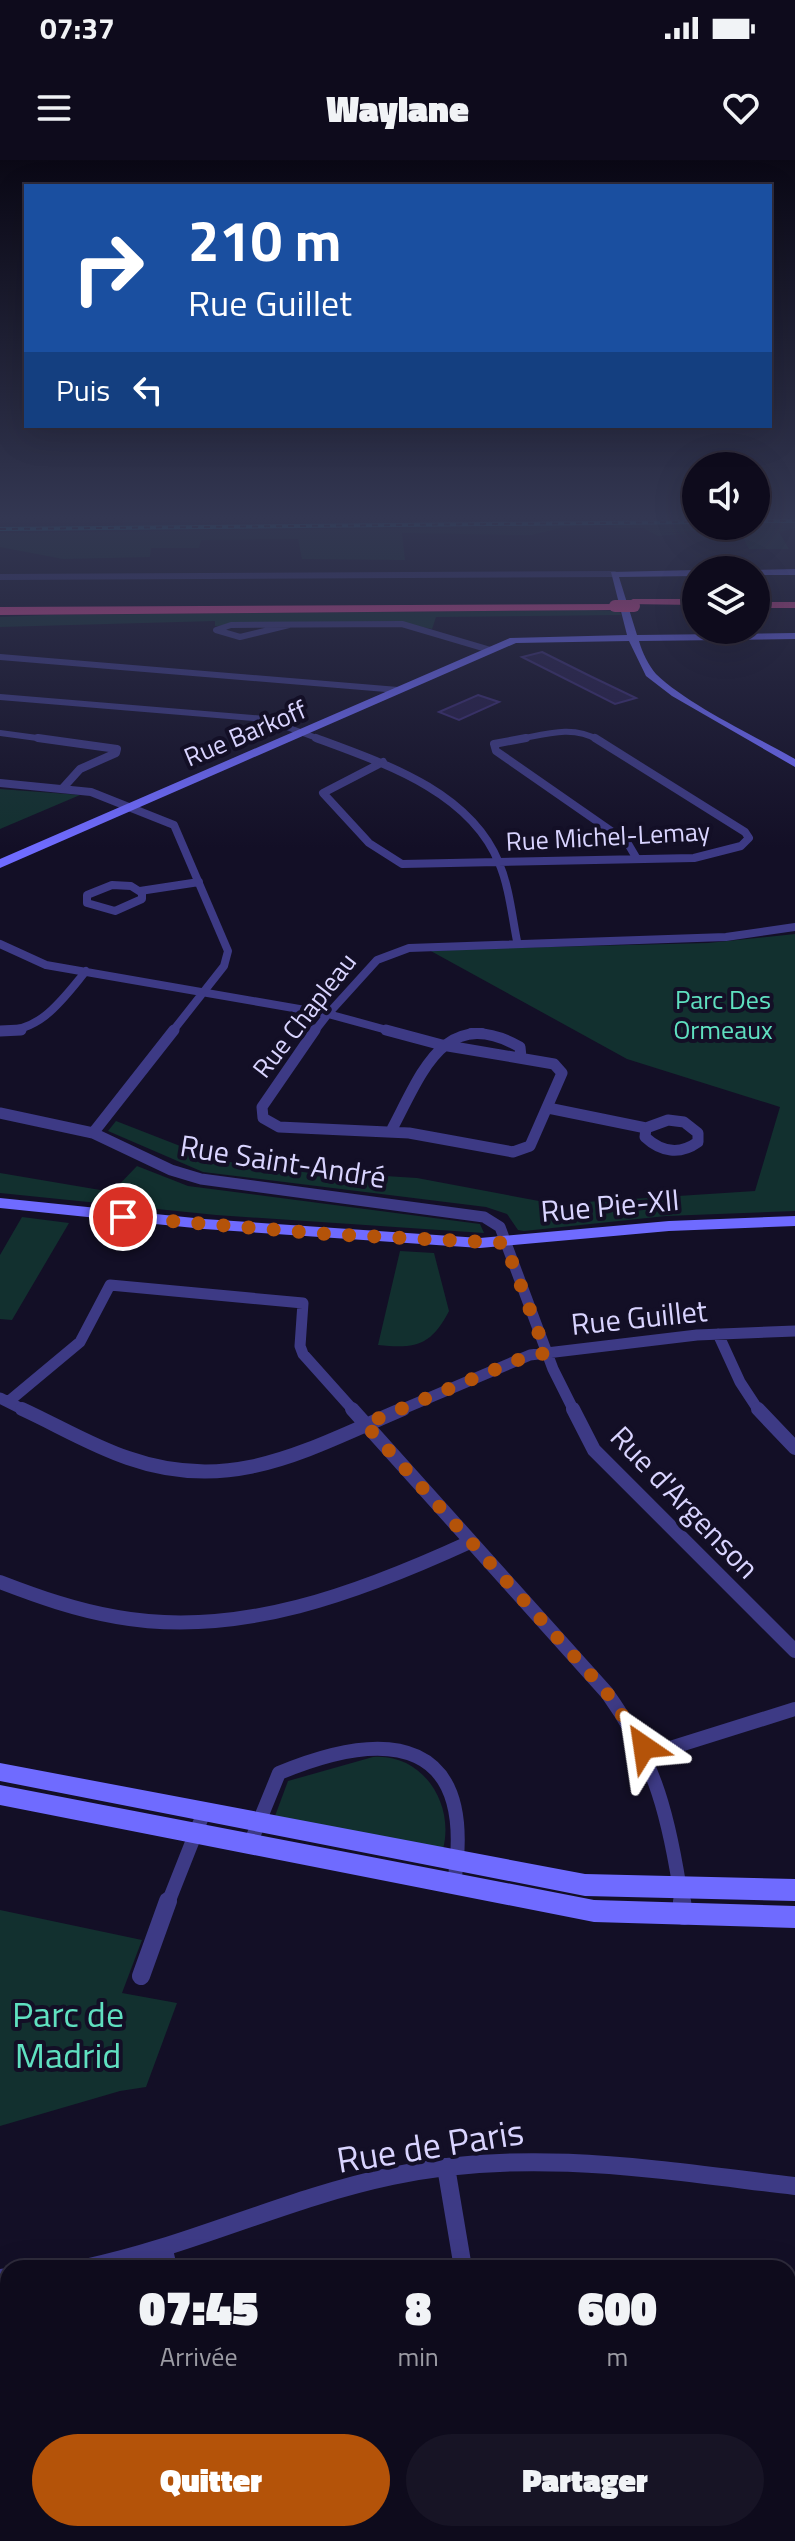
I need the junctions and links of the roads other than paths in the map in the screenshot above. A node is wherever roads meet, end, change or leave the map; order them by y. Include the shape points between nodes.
1 (227, 626) edge
2 (284, 626) edge
3 (412, 626) edge
4 (631, 626) edge
5 (795, 636) edge
6 (634, 637) junction
7 (490, 650) junction
8 (0, 657) edge
9 (398, 690) junction
10 (0, 697) edge
11 (304, 732) junction
12 (0, 733) edge
13 (383, 762) junction
14 (795, 764) edge
15 (0, 783) edge
16 (62, 789) junction
17 (131, 807) junction
18 (637, 859) junction
19 (0, 864) edge
20 (500, 864) junction
21 (199, 882) junction
22 (140, 891) junction
23 (795, 927) edge
24 (517, 941) junction
25 (0, 944) edge
26 (86, 971) junction
27 (204, 991) junction
28 (328, 1014) junction
29 (0, 1031) edge
30 (442, 1045) junction
31 (521, 1057) junction
32 (548, 1108) junction
33 (0, 1113) edge
34 (646, 1128) junction
35 (391, 1131) junction
36 (93, 1133) junction
37 (0, 1203) edge
38 (795, 1221) edge
39 (505, 1243) junction
40 (795, 1331) edge
41 (718, 1334) junction
42 (546, 1353) junction
43 (4, 1400) edge
44 (365, 1424) junction
45 (795, 1448) edge
46 (470, 1542) junction
47 (0, 1582) edge
48 (795, 1651) edge
49 (795, 1709) edge
50 (648, 1755) junction
51 (0, 1772) edge
52 (0, 1795) edge
53 (200, 1823) junction
54 (254, 1833) junction
55 (456, 1872) junction
56 (680, 1889) junction
57 (795, 1890) edge
58 (684, 1916) junction
59 (795, 1917) edge
60 (141, 1976) dead end
61 (446, 2167) junction
62 (795, 2186) edge
63 (166, 2259) edge
64 (462, 2260) edge

1 - 2 street via 216,631 235,637
3 - 7 street
4 - 6 street
5 - 6 street, Rue Barkoff
6 - 7 street, Rue Barkoff via 527,638
6 - 14 street via 643,664 662,685
7 - 9 street, Rue Barkoff
8 - 9 street
9 - 11 street, Rue Barkoff
10 - 11 street via 254,718
11 - 13 street
11 - 17 street, Rue Barkoff
12 - 16 street via 117,749 77,771
13 - 20 street via 458,808
13 - 20 street, Rue Michel-Lemay via 323,793 369,843 407,866
15 - 16 street
16 - 17 street via 91,792
17 - 19 street, Rue Barkoff
17 - 21 street via 174,825
18 - 18 street, Rue Michel-Lemay via 627,842 492,746 570,730 587,733 749,838 746,844 705,857
18 - 20 street, Rue Michel-Lemay
20 - 24 street
21 - 22 street
21 - 27 street via 228,951 224,966
22 - 22 street via 112,885 92,890 86,899 96,909 124,909 139,903
23 - 24 street, Rue Chapleau via 726,937
24 - 28 street, Rue Chapleau via 396,950 364,967
25 - 26 street via 39,963
26 - 27 street
26 - 29 street via 35,1026 15,1033
27 - 28 street
27 - 36 street
28 - 30 street
28 - 35 street, Rue Chapleau via 262,1107 263,1118 287,1128
30 - 31 street, Rue Chapleau
30 - 31 street, Rue Chapleau via 489,1030 520,1047
30 - 35 street
31 - 32 street, Rue Chapleau via 562,1070
32 - 34 street
32 - 35 street, Rue Chapleau via 530,1146 521,1152
33 - 36 street, Rue Saint-André
34 - 34 street via 647,1141 666,1150 689,1149 700,1137 677,1120
36 - 39 street, Rue Saint-André via 201,1179 484,1217 500,1227
37 - 39 street, Rue Pie-XII via 285,1231
38 - 39 street, Rue Pie-XII via 669,1226
39 - 42 street, Rue d'Argenson
40 - 41 street, Rue Guillet
41 - 42 street, Rue Guillet
41 - 45 street via 741,1388
42 - 44 street, Rue Guillet
42 - 48 street, Rue d'Argenson via 594,1450
43 - 44 street, Rue Guillet via 127,1458 194,1474 262,1467
43 - 44 street via 80,1342 110,1285 303,1303 301,1350
44 - 46 street
46 - 47 street via 350,1595 218,1622 111,1616 48,1602
46 - 50 street via 607,1693
49 - 50 street
50 - 56 street via 662,1790
51 - 53 street
52 - 53 street
53 - 54 street
53 - 60 street
54 - 55 street
54 - 55 street via 279,1773 364,1747 398,1748 425,1759 444,1782 456,1810
55 - 56 street
55 - 58 street via 594,1911
56 - 57 street
56 - 58 street
58 - 59 street
61 - 62 street, Rue de Paris via 554,2160
61 - 63 street, Rue de Paris via 353,2185
61 - 64 street

